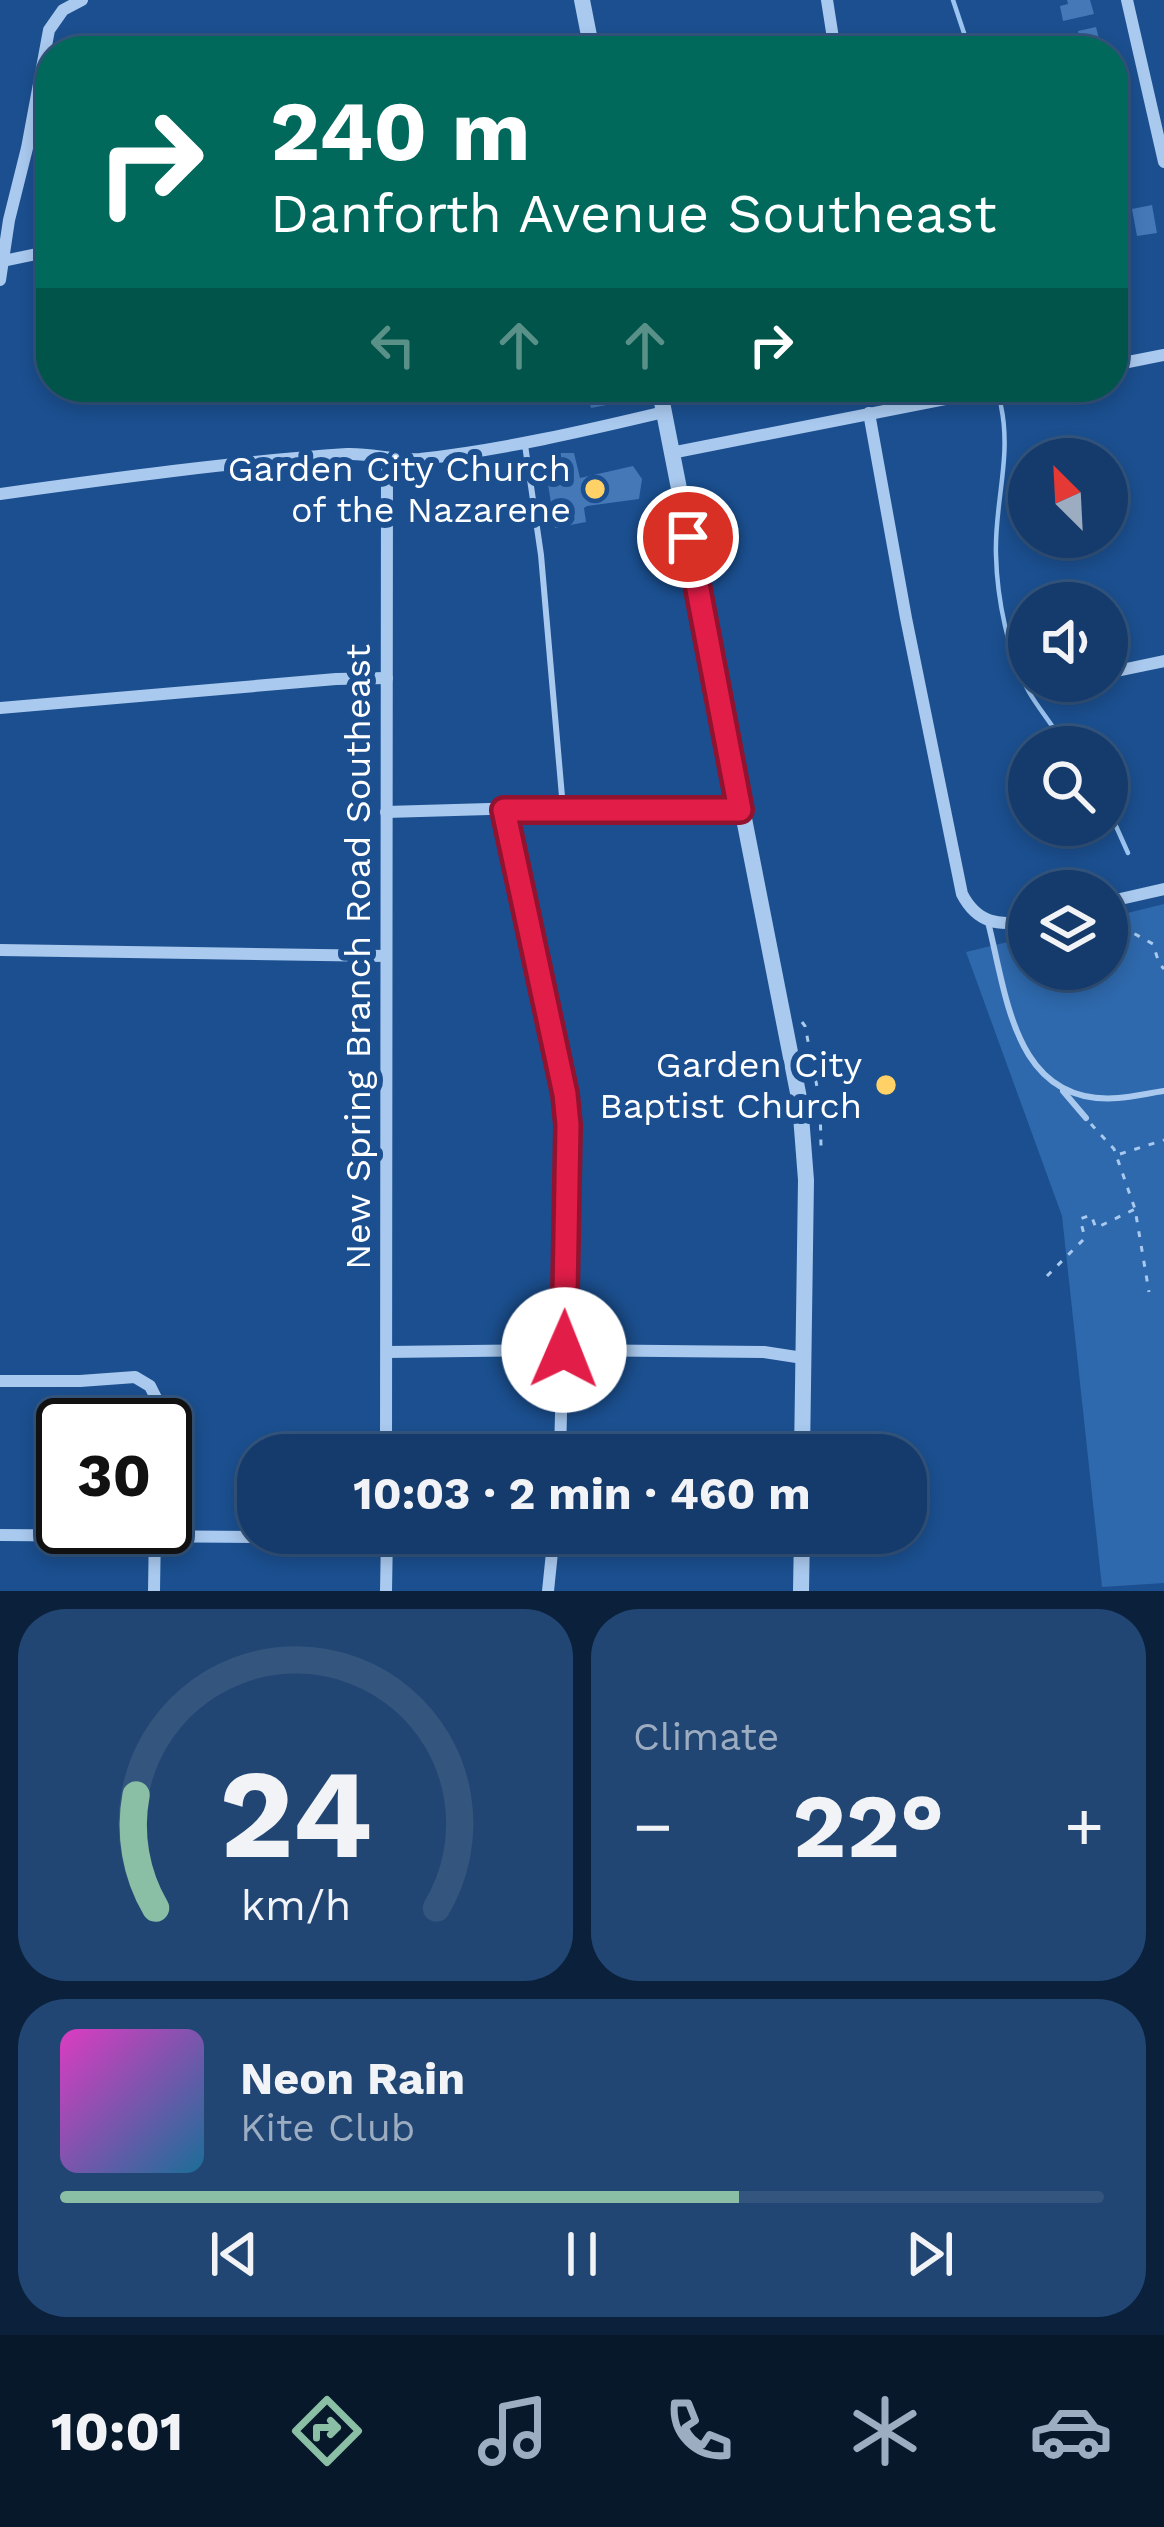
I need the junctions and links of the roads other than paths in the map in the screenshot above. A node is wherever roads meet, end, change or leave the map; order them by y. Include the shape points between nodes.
1 (582, 0) edge
2 (827, 0) edge
3 (1127, 0) edge
4 (78, 1) edge
5 (48, 36) edge
6 (589, 36) edge
7 (833, 36) edge
8 (36, 95) edge
9 (1164, 162) edge
10 (36, 254) edge
11 (3, 260) junction
12 (0, 280) edge
13 (1164, 355) edge
14 (1128, 362) edge
15 (662, 402) edge
16 (899, 402) edge
17 (926, 402) edge
18 (900, 407) junction
19 (664, 412) junction
20 (869, 413) junction
21 (525, 442) junction
22 (671, 453) junction
23 (387, 459) junction
24 (0, 494) edge
25 (1164, 661) edge
26 (1128, 669) edge
27 (387, 678) junction
28 (0, 708) edge
29 (504, 810) junction
30 (740, 810) junction
31 (564, 811) junction
32 (386, 812) junction
33 (1164, 889) edge
34 (1128, 897) edge
35 (988, 922) junction
36 (1008, 924) edge
37 (0, 950) edge
38 (386, 956) junction
39 (1061, 1088) junction
40 (1164, 1090) edge
41 (1086, 1118) road end
42 (564, 1350) junction
43 (387, 1352) junction
44 (803, 1358) junction
45 (0, 1381) edge
46 (154, 1398) edge
47 (386, 1434) edge
48 (561, 1434) edge
49 (802, 1434) edge
50 (192, 1532) edge
51 (237, 1533) edge
52 (36, 1534) edge
53 (0, 1535) edge
54 (155, 1554) edge
55 (387, 1554) edge
56 (552, 1554) edge
57 (802, 1554) edge
58 (154, 1591) edge
59 (386, 1591) edge
60 (548, 1591) edge
61 (801, 1591) edge

1 - 6 street
2 - 7 street
3 - 9 street
4 - 5 street
8 - 11 street
10 - 11 street
11 - 12 street
13 - 14 street
15 - 19 street
16 - 18 street
17 - 18 street
18 - 20 street
19 - 21 street
19 - 22 street
20 - 22 street
20 - 35 street via 962,894
21 - 23 street
21 - 31 lane
22 - 30 street
23 - 24 street via 353,454
23 - 27 street, New Spring Branch Road Southeast
25 - 26 street
27 - 28 street
27 - 32 street, New Spring Branch Road Southeast
29 - 31 street
29 - 32 street
29 - 42 street via 567,1109
30 - 31 street
30 - 44 street via 800,1102
32 - 38 street, New Spring Branch Road Southeast
33 - 34 street
35 - 36 street
35 - 39 lane via 1013,1023 1027,1053
37 - 38 street
38 - 43 street, New Spring Branch Road Southeast
39 - 40 lane via 1115,1099
39 - 41 lane
42 - 43 street
42 - 44 street
42 - 48 street
43 - 47 street, New Spring Branch Road Southeast
44 - 49 street
45 - 46 street via 135,1377
50 - 51 street
52 - 53 street
54 - 58 street
55 - 59 street
56 - 60 street
57 - 61 street

